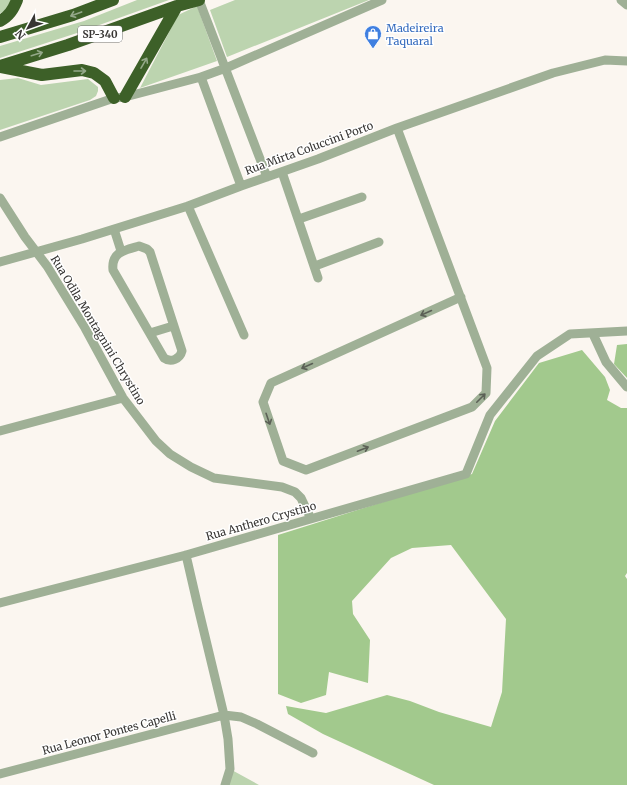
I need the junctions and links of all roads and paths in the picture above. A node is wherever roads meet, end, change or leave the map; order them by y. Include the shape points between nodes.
1 (17, 0) edge
2 (113, 0) edge
3 (199, 0) edge
4 (382, 0) edge
5 (621, 0) edge
6 (627, 5) edge
7 (177, 6) junction
8 (0, 21) edge
9 (0, 37) edge
10 (627, 61) edge
11 (0, 66) edge
12 (226, 68) junction
13 (201, 77) junction
14 (120, 97) junction
15 (397, 128) junction
16 (0, 137) edge
17 (282, 172) junction
18 (267, 177) junction
19 (241, 186) junction
20 (362, 197) dead end
21 (0, 198) edge
22 (188, 206) junction
23 (299, 219) junction
24 (114, 229) junction
25 (379, 242) dead end
26 (121, 251) junction
27 (36, 252) junction
28 (0, 262) edge
29 (315, 266) junction
30 (318, 278) dead end
31 (461, 297) junction
32 (173, 326) junction
33 (627, 331) edge
34 (150, 333) junction
35 (593, 334) junction
36 (244, 335) dead end
37 (627, 387) edge
38 (123, 398) junction
39 (0, 431) edge
40 (311, 519) junction
41 (186, 555) junction
42 (0, 602) edge
43 (224, 715) junction
44 (312, 753) dead end
45 (0, 774) edge
46 (225, 785) edge

1 - 8 highway via 8,16
2 -> 9 highway, SP-340
3 - 7 highway, SP-340
3 - 12 street
4 - 12 street
5 - 6 street
11 -> 7 highway, SP-340
14 -> 7 highway
10 - 15 street, Rua Mirta Coluccini Porto via 606,60 553,73
11 -> 14 highway via 42,75 82,70 94,73
12 - 13 street
12 - 18 street
13 - 14 street
13 - 19 street
14 - 16 street
15 - 17 street, Rua Mirta Coluccini Porto
15 - 31 street
17 - 18 street, Rua Mirta Coluccini Porto
17 - 23 street
18 - 19 street, Rua Mirta Coluccini Porto
19 - 22 street, Rua Mirta Coluccini Porto
20 - 23 street
21 - 27 street, Rua Odila Montagnini Chrystino
22 - 24 street, Rua Mirta Coluccini Porto
22 - 36 street
23 - 29 street
24 - 26 street
24 - 27 street, Rua Mirta Coluccini Porto
25 - 29 street
26 - 32 street via 138,246 147,248 150,252
26 - 34 street via 114,259 114,270
27 - 28 street, Rua Mirta Coluccini Porto
27 - 38 street, Rua Odila Montagnini Chrystino via 86,328
29 - 30 street
31 -> 31 street via 271,383 263,402 283,461 306,470 472,407 486,393 487,368
32 - 34 street
32 - 34 street via 182,351 177,358 164,358
33 - 35 street
35 - 37 street via 606,362
35 - 40 street, Rua Anthero Crystino via 570,334 537,356 490,414 466,474
38 - 39 street
38 - 40 street, Rua Odila Montagnini Chrystino via 156,441 190,467 214,478 289,489 301,498
40 - 41 street, Rua Anthero Crystino
41 - 42 street, Rua Anthero Crystino
41 - 43 street
43 - 44 street via 246,719
43 - 45 street, Rua Leonor Pontes Capelli
43 - 46 street via 230,769

